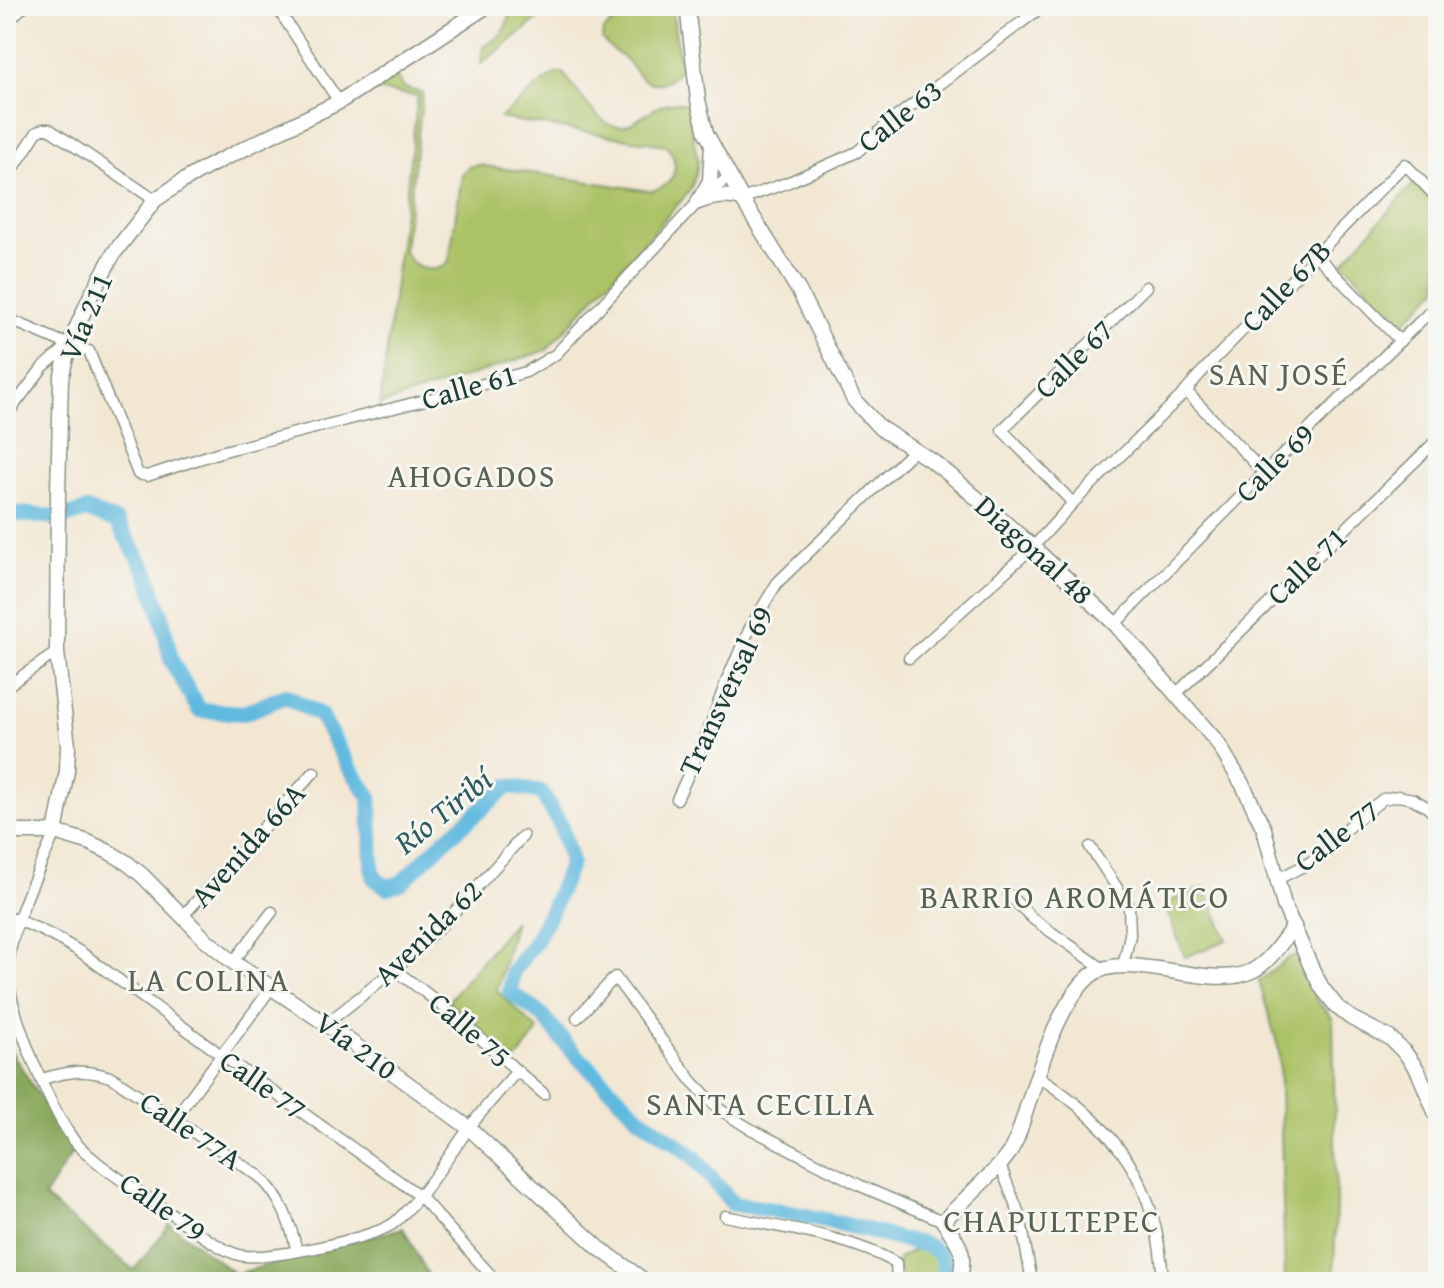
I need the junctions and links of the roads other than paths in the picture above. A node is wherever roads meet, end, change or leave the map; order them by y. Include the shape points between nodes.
1 (24, 6) edge
2 (276, 6) edge
3 (487, 6) edge
4 (687, 6) edge
5 (1043, 6) edge
6 (6, 25) edge
7 (339, 102) junction
8 (712, 145) junction
9 (730, 176) junction
10 (6, 180) edge
11 (742, 199) junction
12 (1438, 199) edge
13 (155, 200) junction
14 (698, 202) junction
15 (1316, 255) junction
16 (1146, 287) dead end
17 (1438, 304) edge
18 (6, 318) edge
19 (1400, 341) junction
20 (69, 345) junction
21 (1186, 391) junction
22 (6, 416) edge
23 (1438, 439) edge
24 (914, 450) junction
25 (1264, 473) junction
26 (1073, 503) junction
27 (1033, 547) junction
28 (1115, 624) junction
29 (57, 652) junction
30 (909, 658) dead end
31 (6, 687) edge
32 (1176, 694) junction
33 (314, 772) dead end
34 (677, 799) dead end
35 (1438, 818) edge
36 (6, 832) edge
37 (55, 832) junction
38 (523, 836) dead end
39 (1090, 847) dead end
40 (1278, 879) junction
41 (1009, 895) dead end
42 (1284, 905) junction
43 (272, 912) dead end
44 (6, 917) edge
45 (182, 917) junction
46 (19, 920) junction
47 (1294, 926) junction
48 (1277, 946) junction
49 (1304, 949) junction
50 (233, 962) junction
51 (1123, 966) junction
52 (1102, 968) junction
53 (394, 970) junction
54 (272, 987) junction
55 (577, 1018) dead end
56 (326, 1024) junction
57 (220, 1054) junction
58 (517, 1071) junction
59 (1038, 1076) junction
60 (42, 1079) junction
61 (544, 1094) dead end
62 (174, 1119) junction
63 (1438, 1119) edge
64 (469, 1128) junction
65 (1000, 1165) junction
66 (420, 1196) junction
67 (725, 1216) dead end
68 (943, 1221) junction
69 (297, 1251) junction
70 (497, 1282) edge
71 (646, 1282) edge
72 (897, 1282) edge
73 (959, 1282) edge
74 (1032, 1282) edge
75 (1163, 1282) edge

1 - 6 street
2 - 7 street
3 - 7 street, Vía 211
4 - 8 street via 702,121
5 - 11 street, Calle 63 via 857,152
7 - 13 street, Vía 211 via 211,165
8 - 9 street, Diagonal 48
8 - 14 street via 710,181
9 - 11 street, Diagonal 48
9 - 14 street, Calle 61
10 - 13 street via 37,132 49,129
11 - 14 street via 727,195
11 - 24 street, Diagonal 48 via 799,291 854,400 880,428
12 - 15 street, Calle 67B via 1405,164
13 - 20 street, Vía 211 via 114,253
14 - 20 street, Calle 61 via 556,354 530,370 147,476 138,474 91,354
15 - 19 street
15 - 21 street, Calle 67B
16 - 26 street, Calle 67 via 1002,430
17 - 19 street, Calle 69
18 - 20 street
19 - 25 street, Calle 69
20 - 22 street via 43,367
20 - 29 street, Vía 211 via 61,379
21 - 25 street
21 - 26 street, Calle 67B
23 - 32 street, Calle 71
24 - 27 street, Diagonal 48
24 - 34 street, Transversal 69 via 777,583 750,628
25 - 28 street, Calle 69
26 - 27 street, Calle 67B
27 - 28 street, Diagonal 48
27 - 30 street
28 - 32 street, Diagonal 48
29 - 31 street
29 - 37 street, Vía 211 via 68,746
32 - 40 street, Diagonal 48 via 1217,742 1244,787 1264,829
33 - 45 street, Avenida 66A
35 - 40 street, Calle 77 via 1413,799 1383,799 1311,862
36 - 37 street, Vía 210
37 - 45 street, Vía 210 via 126,862
37 - 46 street, Calle 79
38 - 53 street, Avenida 62
39 - 51 street via 1129,906
40 - 42 street, Diagonal 48
41 - 52 street via 1033,919
42 - 47 street, Diagonal 48
42 - 48 street
43 - 50 street
44 - 46 street, Calle 77
45 - 50 street, Vía 210
46 - 57 street, Calle 77 via 82,953
46 - 60 street, Calle 79 via 9,959 10,995
47 - 48 street
47 - 49 street, Diagonal 48
48 - 49 street
48 - 51 street via 1255,970 1234,976
49 - 63 street, Diagonal 48 via 1337,1007 1390,1038 1406,1054
50 - 54 street, Vía 210
51 - 52 street
52 - 59 street via 1073,996 1052,1034
53 - 56 street, Avenida 62
53 - 58 street, Calle 75
54 - 56 street, Vía 210
54 - 57 street
55 - 68 street via 615,977 719,1109 863,1187
56 - 64 street, Vía 210
57 - 62 street
57 - 66 street, Calle 77
58 - 61 street, Calle 75
58 - 64 street, Calle 79
59 - 65 street via 1017,1138
59 - 75 street via 1111,1136 1143,1185
60 - 62 street, Calle 77A via 75,1071 100,1073
60 - 69 street, Calle 79 via 79,1146 205,1237 240,1256
62 - 69 street, Calle 77A via 269,1186 291,1226
64 - 66 street, Calle 79
64 - 71 street, Vía 210 via 599,1248
65 - 68 street
65 - 74 street via 1020,1216
66 - 69 street, Calle 79 via 380,1231
66 - 70 street, Calle 77
67 - 72 street via 881,1254 896,1263
68 - 73 street via 963,1253

